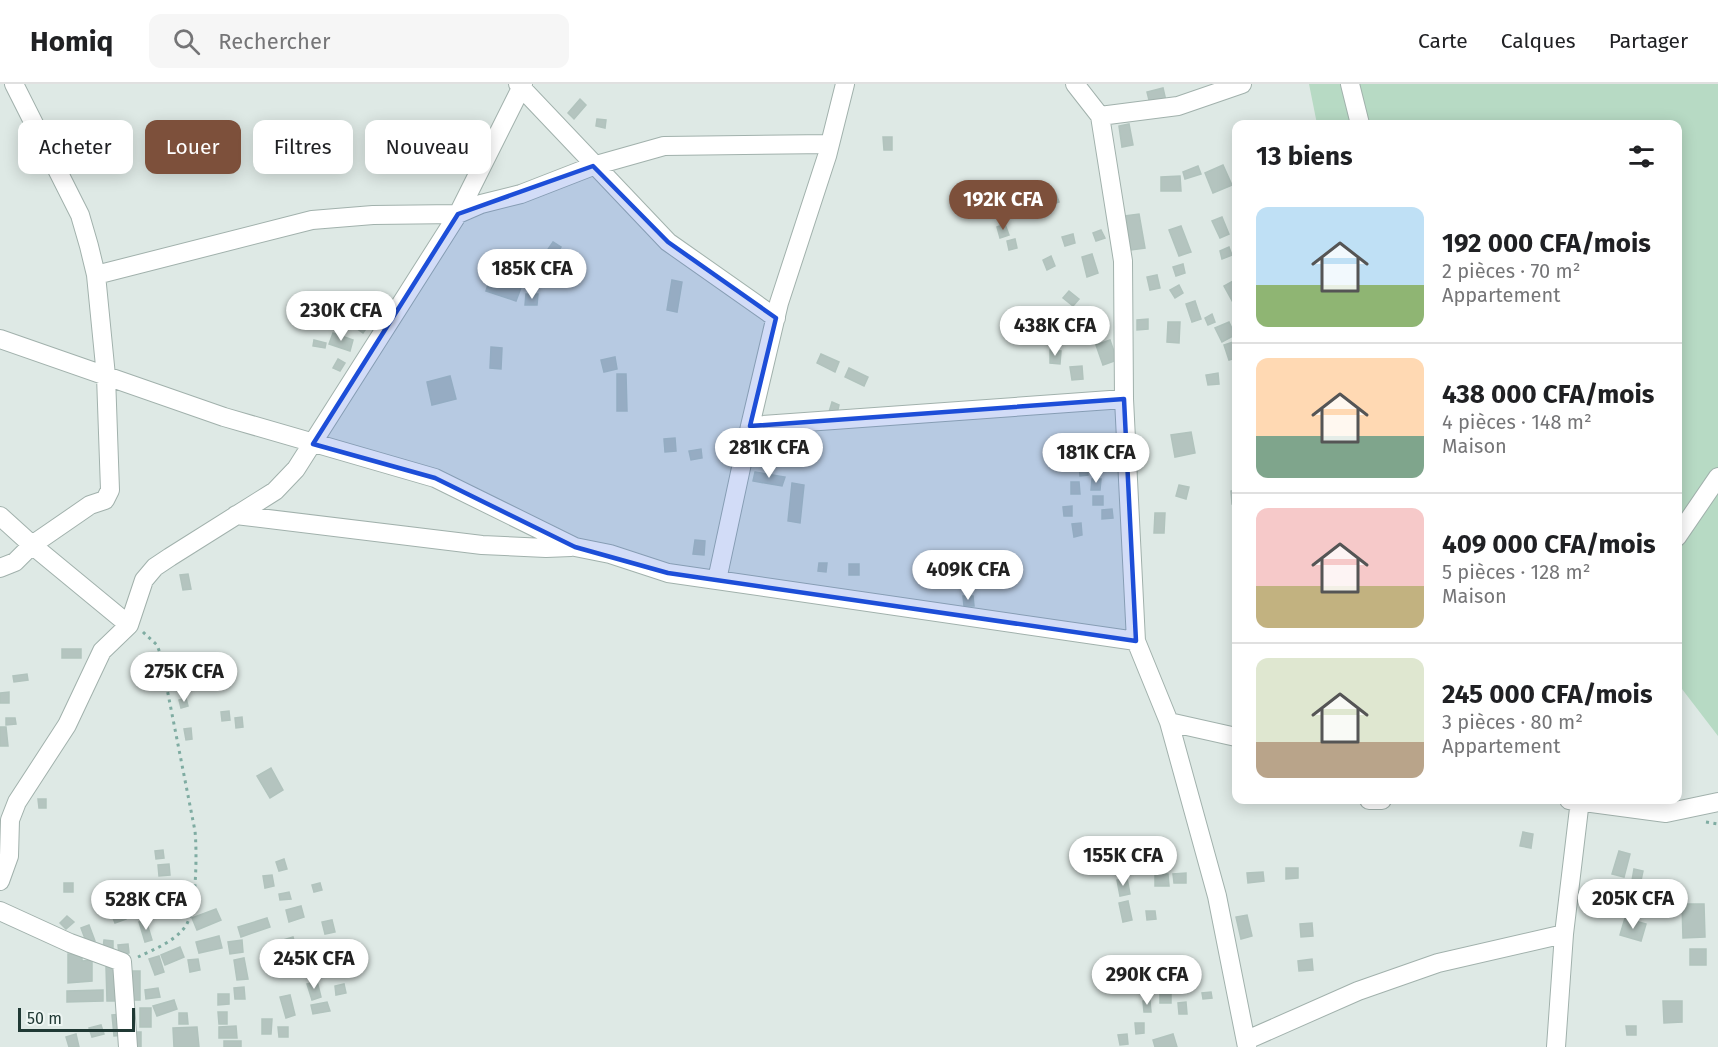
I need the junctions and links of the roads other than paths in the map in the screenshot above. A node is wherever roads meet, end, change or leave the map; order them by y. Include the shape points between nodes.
1 (14, 84) edge
2 (845, 84) edge
3 (1075, 84) edge
4 (1242, 84) edge
5 (1350, 84) edge
6 (521, 85) edge
7 (1100, 116) junction
8 (1359, 120) edge
9 (830, 144) junction
10 (593, 166) junction
11 (458, 214) junction
12 (96, 275) junction
13 (776, 318) junction
14 (0, 339) edge
15 (106, 376) junction
16 (1124, 399) junction
17 (750, 426) junction
18 (313, 444) junction
19 (1718, 477) edge
20 (236, 515) junction
21 (0, 516) edge
22 (1682, 530) edge
23 (32, 545) junction
24 (576, 547) junction
25 (0, 568) edge
26 (717, 580) junction
27 (129, 625) junction
28 (1136, 641) junction
29 (1169, 722) junction
30 (1232, 736) edge
31 (1718, 802) edge
32 (1576, 804) edge
33 (1604, 804) edge
34 (5, 820) edge
35 (0, 880) edge
36 (0, 911) edge
37 (1564, 934) junction
38 (1247, 1043) edge
39 (128, 1047) edge
40 (1556, 1047) edge

1 - 12 street via 80,215
2 - 9 street
3 - 7 street
4 - 7 street via 1178,106
5 - 8 street
6 - 10 street
6 - 11 street
7 - 16 street via 1123,261
9 - 10 street via 681,144
9 - 13 street
10 - 11 street
10 - 13 street via 668,242
11 - 12 street via 312,220
11 - 18 street
12 - 15 street
13 - 17 street
14 - 15 street
15 - 18 street
15 - 23 street via 109,496
16 - 17 street
16 - 28 street
17 - 26 street
18 - 20 street via 275,491
18 - 24 street via 435,478
19 - 22 street
20 - 24 street via 482,544
20 - 27 street via 155,567 144,580
21 - 23 street
23 - 25 street via 15,562
23 - 27 street
24 - 26 street via 668,573
26 - 28 street
27 - 34 street via 102,651 68,725
28 - 29 street
29 - 30 street
29 - 38 street via 1217,896
31 - 33 street via 1666,813
32 - 37 street
34 - 35 street via 9,856
36 - 39 street via 122,962
37 - 38 street via 1438,963 1358,991
37 - 40 street

